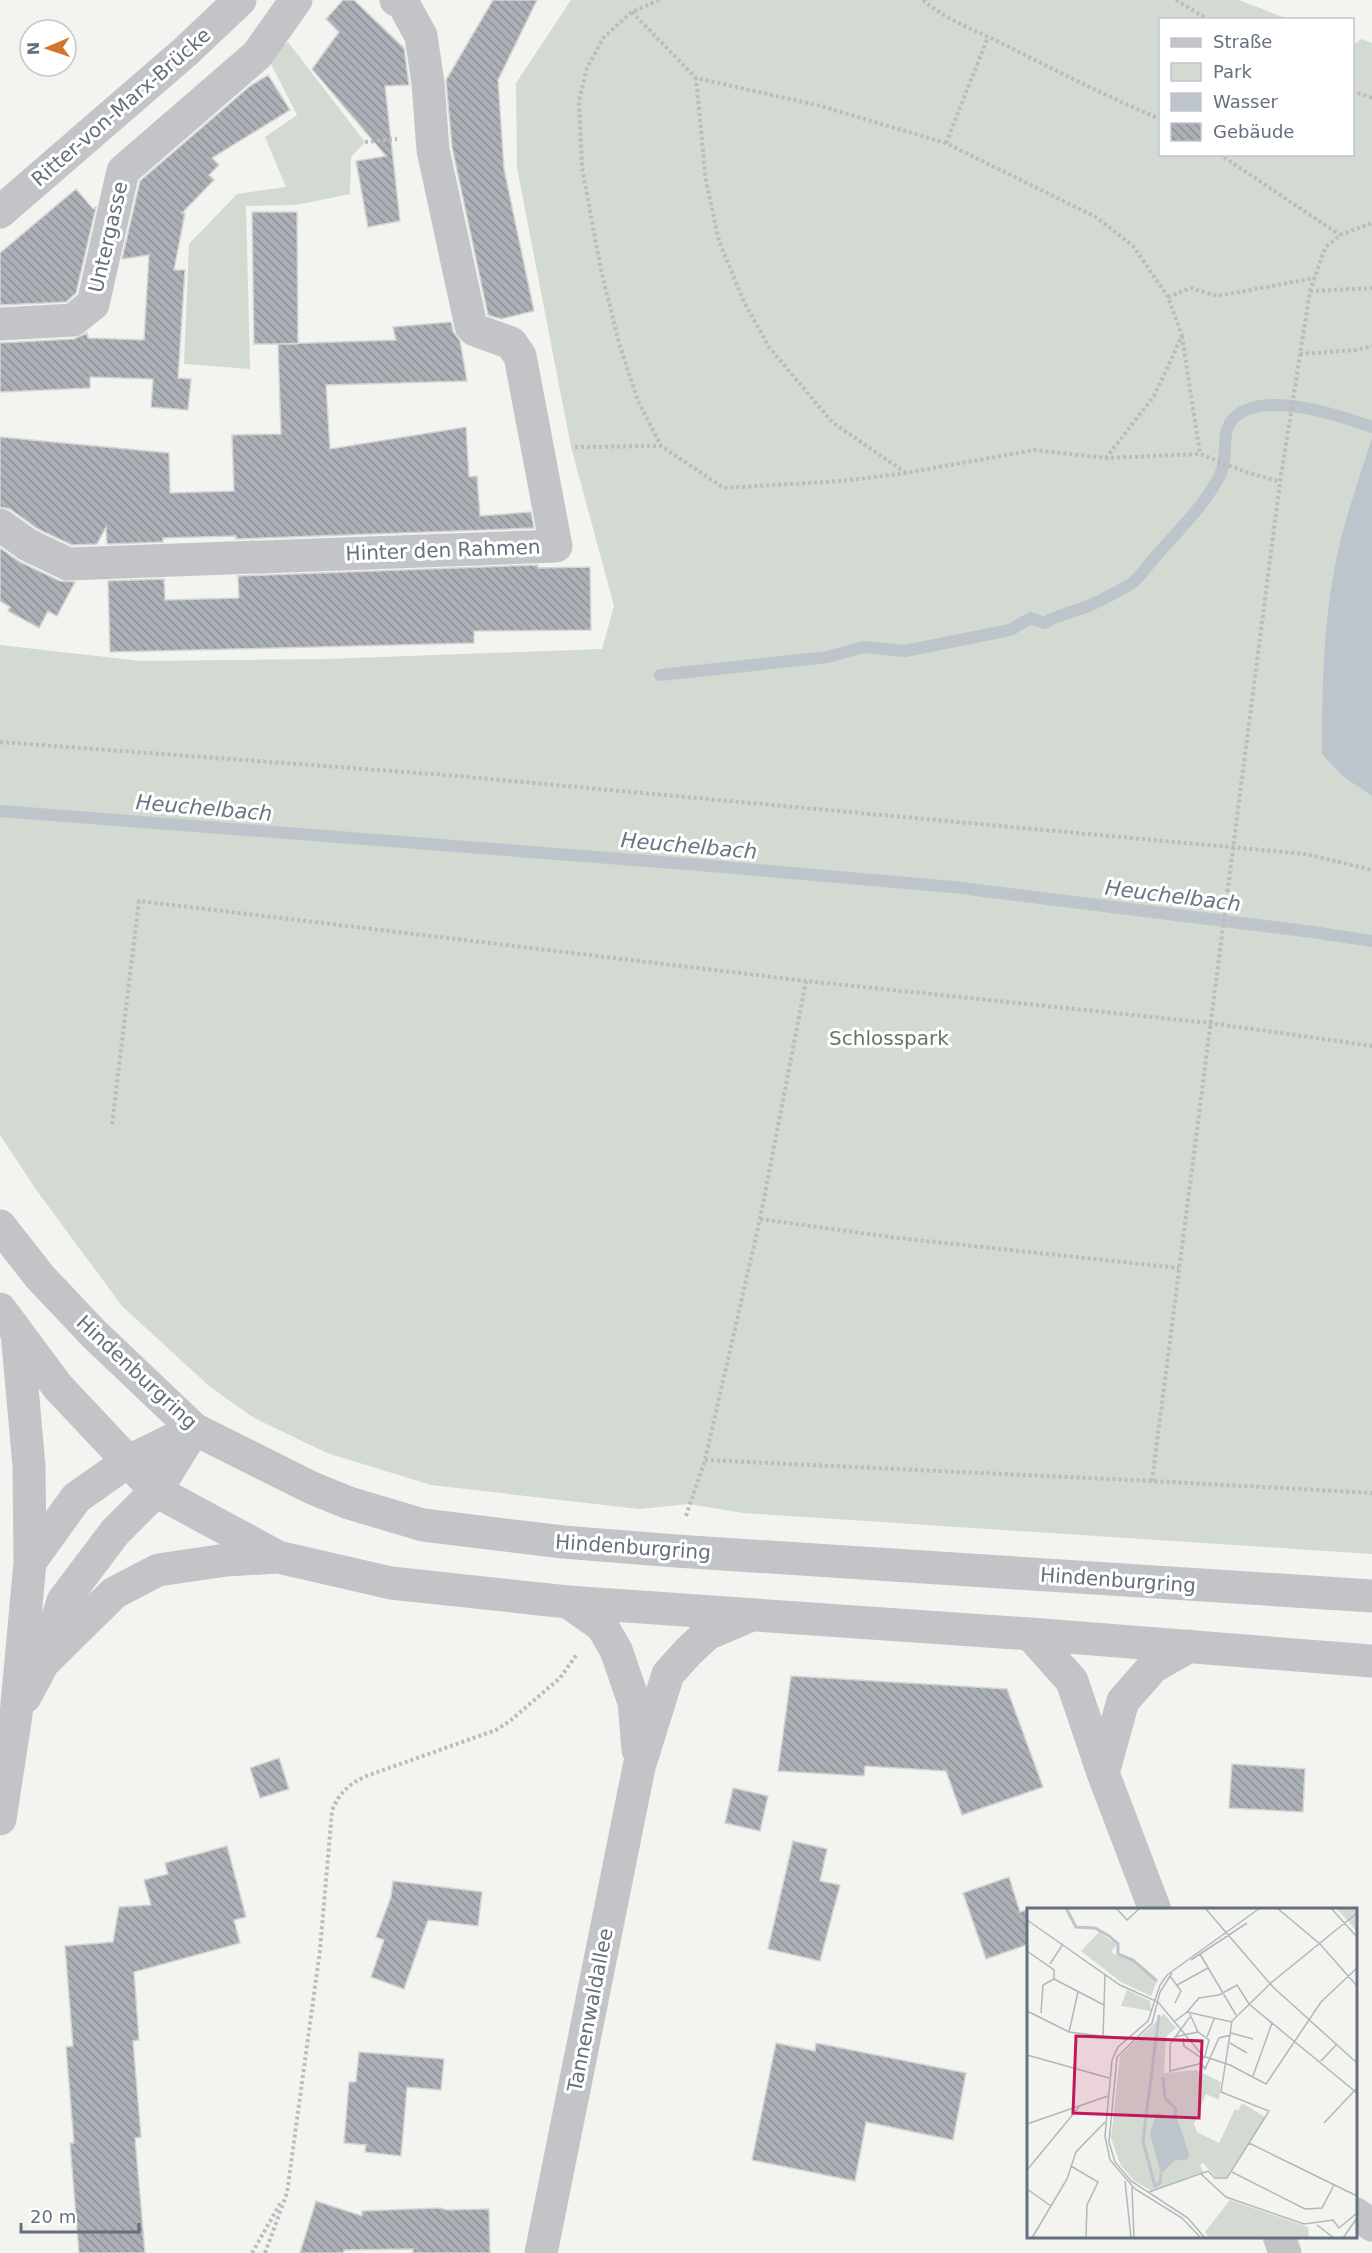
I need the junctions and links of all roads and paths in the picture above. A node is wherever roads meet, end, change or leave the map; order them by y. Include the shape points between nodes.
1 (240, 0) edge
2 (296, 0) edge
3 (659, 0) edge
4 (923, 0) edge
5 (1176, 0) edge
6 (402, 1) edge
7 (633, 12) junction
8 (1206, 18) edge
9 (988, 37) junction
10 (696, 78) junction
11 (1354, 91) edge
12 (1372, 98) edge
13 (1159, 118) edge
14 (946, 143) junction
15 (1222, 156) edge
16 (0, 212) edge
17 (1372, 223) edge
18 (1340, 235) junction
19 (1315, 278) junction
20 (1372, 288) edge
21 (1310, 291) junction
22 (1168, 297) junction
23 (0, 324) edge
24 (1182, 336) junction
25 (1372, 346) edge
26 (1300, 354) junction
27 (662, 446) junction
28 (571, 447) dead end
29 (1200, 454) junction
30 (1106, 458) junction
31 (906, 473) junction
32 (1280, 482) junction
33 (0, 525) edge
34 (0, 742) edge
35 (1233, 849) junction
36 (1372, 870) edge
37 (806, 981) junction
38 (1210, 1023) junction
39 (1372, 1046) edge
40 (112, 1124) dead end
41 (760, 1220) junction
42 (0, 1226) edge
43 (1179, 1268) junction
44 (8, 1321) edge
45 (194, 1429) junction
46 (705, 1460) junction
47 (127, 1462) junction
48 (1152, 1481) junction
49 (156, 1491) junction
50 (1372, 1493) edge
51 (683, 1527) dead end
52 (278, 1557) junction
53 (30, 1562) junction
54 (1372, 1596) edge
55 (568, 1602) junction
56 (753, 1614) junction
57 (1030, 1634) junction
58 (1190, 1646) junction
59 (583, 1647) dead end
60 (1372, 1660) edge
61 (43, 1663) junction
62 (16, 1715) junction
63 (4, 1754) edge
64 (639, 1767) junction
65 (1103, 1773) junction
66 (0, 1819) edge
67 (1154, 1908) edge
68 (287, 2193) junction
69 (1357, 2215) edge
70 (1372, 2225) edge
71 (1280, 2238) edge
72 (252, 2253) edge
73 (265, 2253) edge
74 (541, 2253) edge
75 (1285, 2253) edge

1 - 16 street, Ritter-von-Marx-Brücke
2 - 23 street, Untergasse via 257,55 123,171 93,304 73,320
3 - 7 path
4 - 9 path via 956,23
5 - 8 path
6 - 33 street, Hinter den Rahmen via 421,36 433,150 471,326 512,343 520,356 556,546 68,564 28,545
7 - 10 path
7 - 27 path via 604,37 587,68 579,101 582,168 619,344 638,401
9 - 13 path
9 - 14 path
10 - 14 path via 818,105
10 - 31 path via 706,181 718,241 744,302 770,347 832,422
11 - 12 path
14 - 22 path via 1096,217 1133,246
15 - 18 path
17 - 18 path
18 - 19 path via 1325,249
19 - 21 path
19 - 22 path via 1217,296 1191,288
20 - 21 path
21 - 26 path
22 - 24 path
24 - 29 path
24 - 30 path via 1154,396
25 - 26 path
26 - 32 path
27 - 28 path
27 - 31 path via 724,488
29 - 30 path
29 - 32 path
30 - 31 path via 1034,450
32 - 35 path
34 - 35 path via 446,775
35 - 36 path via 1306,854
35 - 38 path
37 - 38 path
37 - 40 path via 139,901
37 - 41 path
38 - 39 path
38 - 43 path
41 - 43 path
41 - 46 path
42 - 45 street, Hindenburgring via 40,1277 94,1334
43 - 48 path
44 - 47 street via 58,1387
44 - 53 street via 29,1466
45 - 47 street
45 - 49 street
45 - 54 street, Hindenburgring via 312,1488 423,1525 676,1551
46 - 48 path
46 - 51 path
47 - 49 street
47 - 53 street via 75,1498
48 - 50 path
49 - 52 street
49 - 61 street via 115,1532 63,1601
52 - 55 street via 392,1583
52 - 61 street via 158,1570 114,1593
53 - 62 street
55 - 56 street
55 - 64 street, Tannenwaldallee via 602,1626 616,1650 634,1702
56 - 57 street
56 - 64 street, Tannenwaldallee via 708,1634 668,1674
57 - 58 street
57 - 65 street via 1072,1681
58 - 60 street
58 - 65 street via 1153,1667 1123,1701
59 - 68 path via 560,1678 496,1730 366,1776 349,1785 335,1804
61 - 62 street
62 - 63 street
63 - 66 street
64 - 74 street, Tannenwaldallee
65 - 67 street
68 - 72 path
68 - 73 path
69 - 70 street
71 - 75 street

